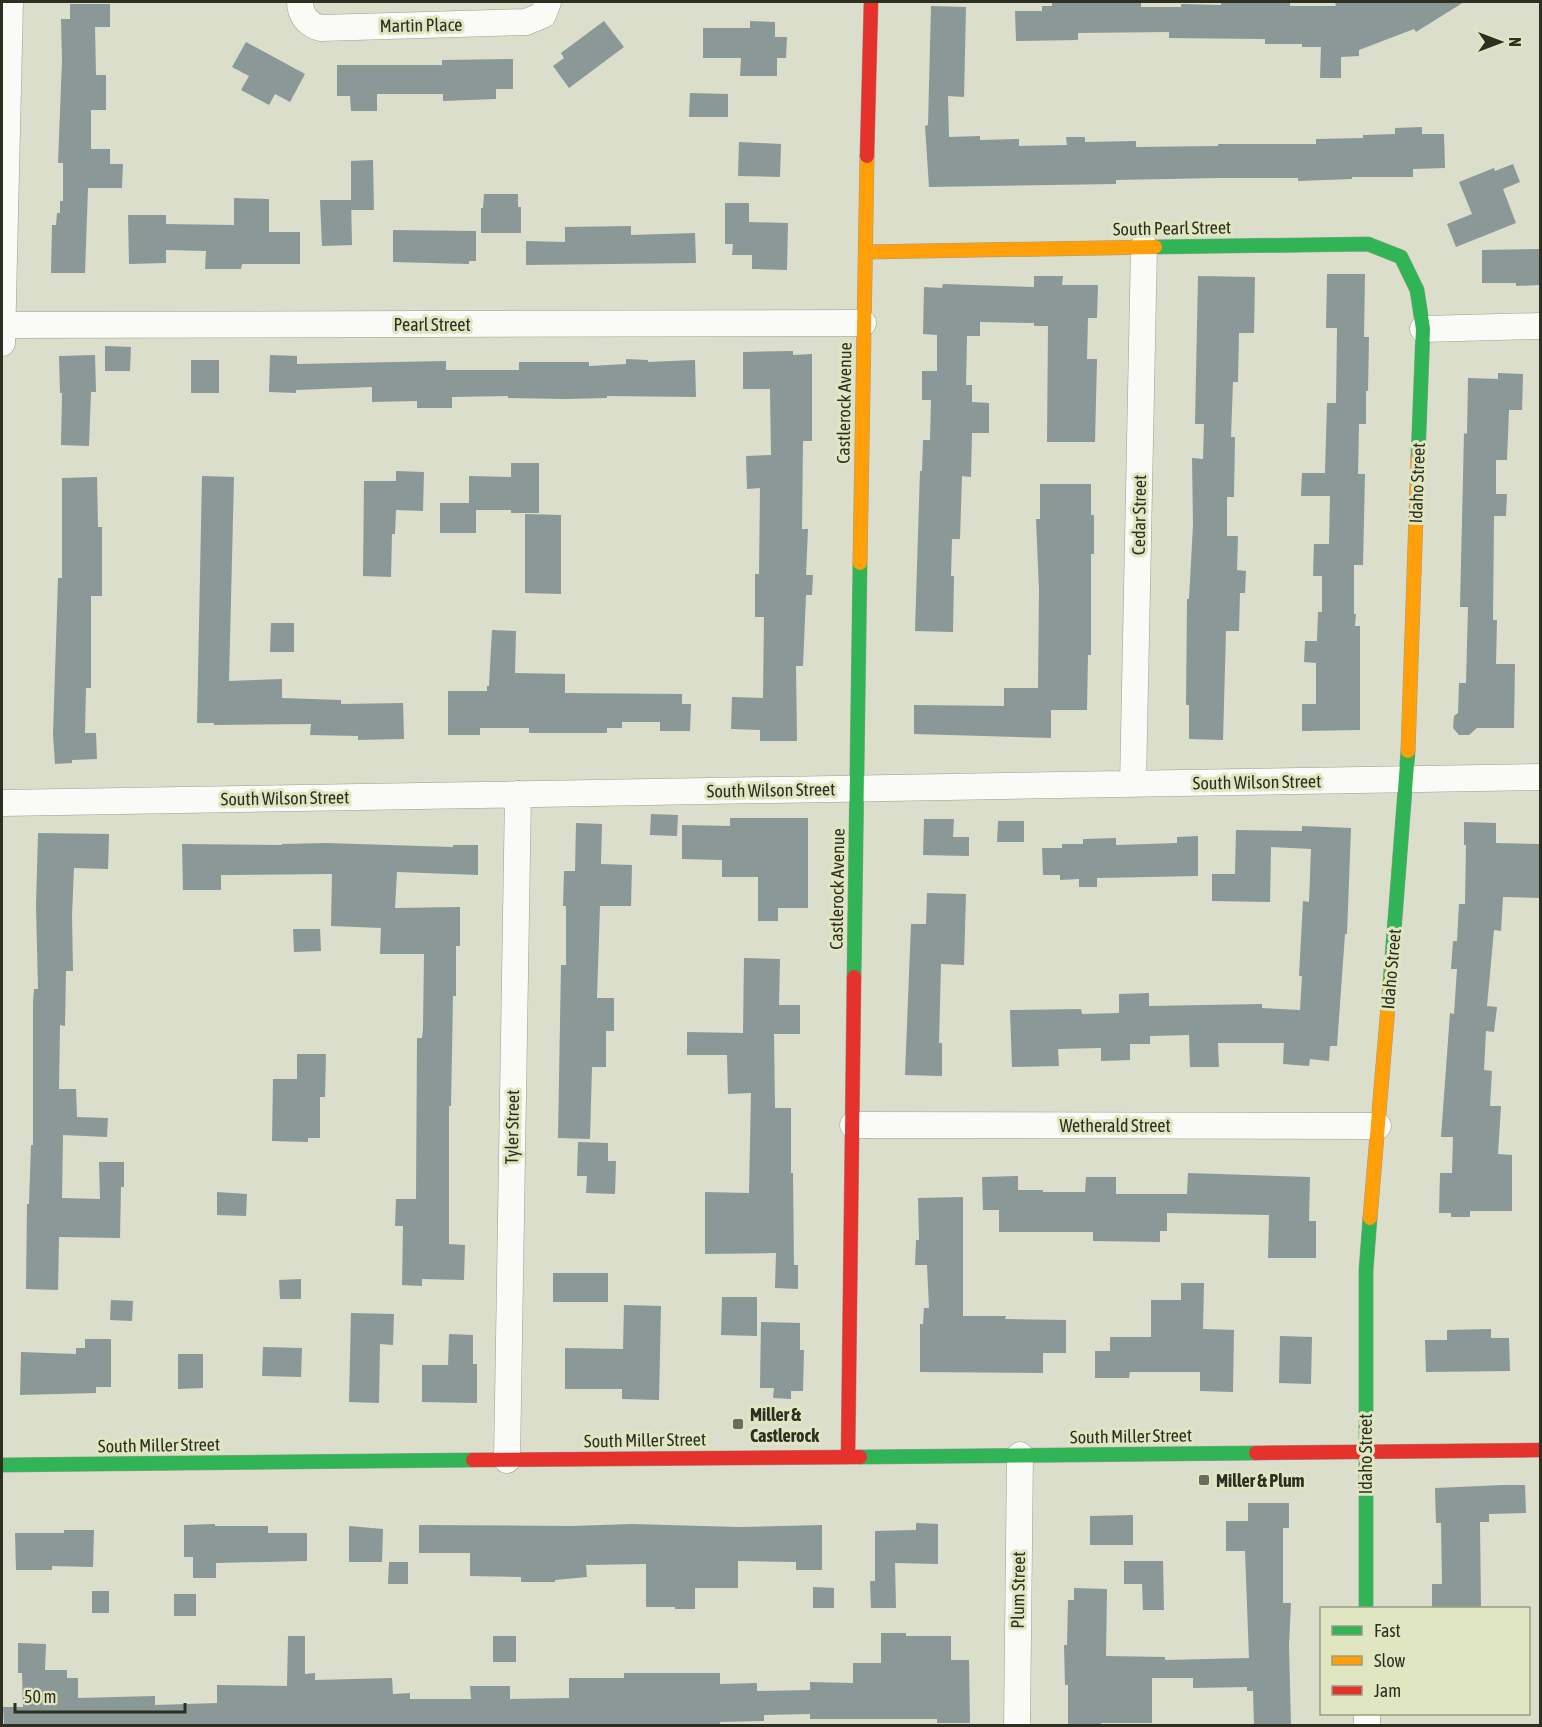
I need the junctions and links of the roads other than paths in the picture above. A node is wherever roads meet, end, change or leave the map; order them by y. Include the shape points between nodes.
1 (10, 2) edge
2 (300, 2) edge
3 (548, 2) edge
4 (871, 2) edge
5 (1144, 246) junction
6 (866, 252) junction
7 (863, 323) junction
8 (2, 325) edge
9 (1540, 326) edge
10 (1422, 328) junction
11 (2, 343) edge
12 (1540, 777) edge
13 (1407, 779) junction
14 (1133, 784) junction
15 (857, 788) junction
16 (518, 794) junction
17 (2, 803) edge
18 (853, 1125) junction
19 (1378, 1126) junction
20 (1540, 1450) edge
21 (1365, 1451) junction
22 (1020, 1455) junction
23 (848, 1456) junction
24 (507, 1460) junction
25 (2, 1465) edge
26 (1366, 1607) edge
27 (1017, 1725) edge

1 - 8 street
2 - 3 street, Martin Place via 306,20 321,28 526,22 543,15
4 - 6 street
5 - 6 street, South Pearl Street
5 - 10 street, South Pearl Street via 1368,244 1401,257 1417,290
5 - 14 street, Cedar Street
6 - 7 street, Castlerock Avenue
7 - 8 street, Pearl Street
7 - 15 street, Castlerock Avenue
8 - 11 street
9 - 10 street
10 - 13 street, Idaho Street
12 - 13 street, South Wilson Street
13 - 14 street, South Wilson Street
13 - 19 street, Idaho Street
14 - 15 street, South Wilson Street
15 - 16 street, South Wilson Street
15 - 18 street, Castlerock Avenue
16 - 17 street, South Wilson Street
16 - 24 street, Tyler Street
18 - 19 street, Wetherald Street
18 - 23 street, Castlerock Avenue
19 - 21 street, Idaho Street via 1366,1270
20 - 21 street, South Miller Street
21 - 22 street, South Miller Street
21 - 26 street, Idaho Street
22 - 23 street, South Miller Street
22 - 27 street, Plum Street
23 - 24 street, South Miller Street
24 - 25 street, South Miller Street

